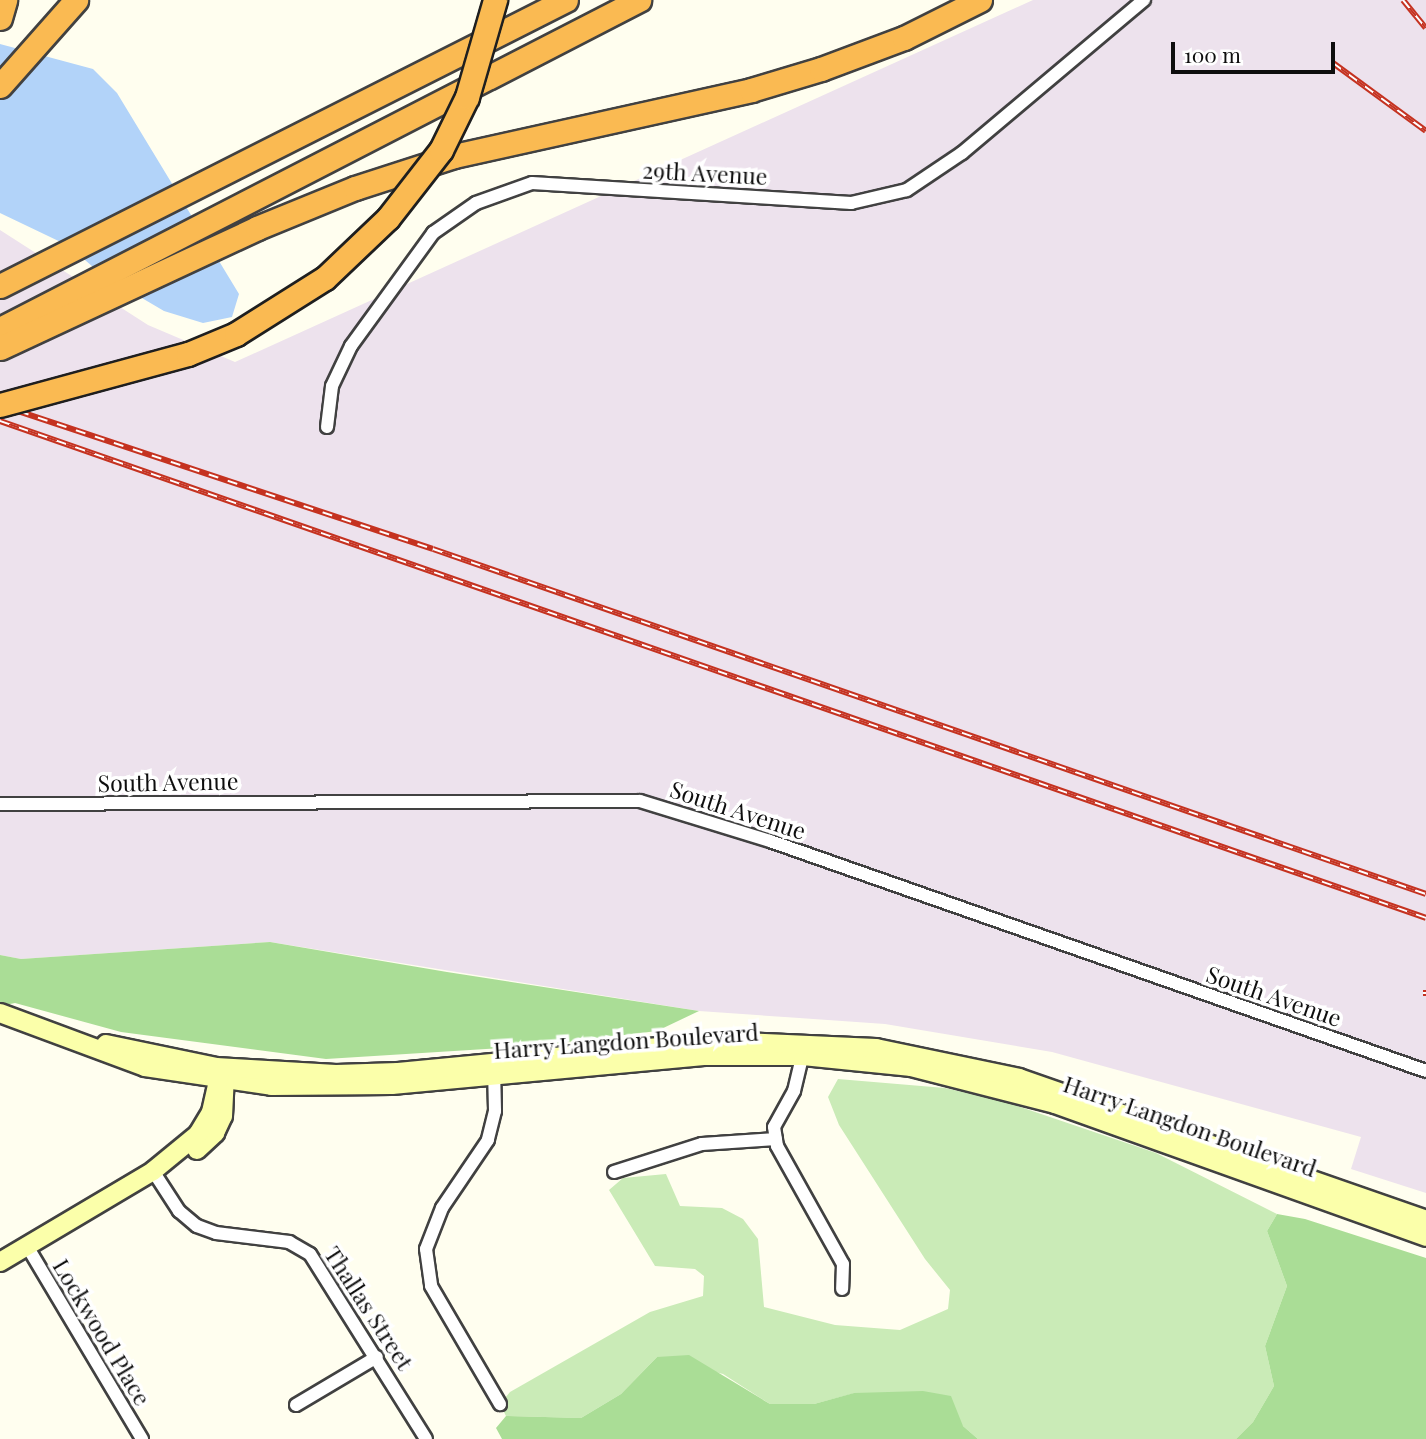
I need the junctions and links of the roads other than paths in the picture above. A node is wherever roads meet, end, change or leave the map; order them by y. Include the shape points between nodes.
1 (5, 0) edge
2 (76, 0) edge
3 (495, 0) edge
4 (566, 0) edge
5 (639, 0) edge
6 (980, 0) edge
7 (1144, 0) edge
8 (0, 18) edge
9 (0, 86) edge
10 (0, 286) edge
11 (0, 328) edge
12 (0, 348) edge
13 (0, 405) edge
14 (327, 427) dead end
15 (0, 804) edge
16 (0, 1013) edge
17 (62, 1037) junction
18 (804, 1049) junction
19 (494, 1069) junction
20 (1426, 1071) edge
21 (188, 1076) junction
22 (221, 1077) junction
23 (254, 1085) junction
24 (218, 1109) junction
25 (776, 1139) junction
26 (153, 1171) junction
27 (614, 1172) dead end
28 (1426, 1220) edge
29 (1426, 1237) edge
30 (27, 1246) junction
31 (0, 1262) edge
32 (842, 1289) dead end
33 (377, 1357) junction
34 (500, 1404) dead end
35 (296, 1405) dead end
36 (142, 1439) edge
37 (426, 1439) edge

1 - 8 highway
2 - 9 highway
3 - 13 highway, bridge via 467,97 441,150 388,218 325,278 236,334 188,354
4 - 10 highway
5 - 11 highway
6 - 12 highway, bridge via 854,58 751,90 454,156 355,188 257,228
7 - 14 street, 29th Avenue via 962,153 907,190 851,203 532,183 476,203 433,233 351,346 332,386
15 - 20 street, South Avenue via 640,802 770,841
16 - 17 main road, Harry Langdon Boulevard
17 - 21 main road, Harry Langdon Boulevard via 134,1063
17 - 22 main road, Harry Langdon Boulevard
18 - 19 main road, Harry Langdon Boulevard
18 - 25 street via 794,1091 774,1127
18 - 28 main road, Harry Langdon Boulevard via 927,1056 1018,1078
18 - 29 main road, Harry Langdon Boulevard via 1009,1090
19 - 22 main road, Harry Langdon Boulevard
19 - 23 main road, Harry Langdon Boulevard via 356,1087
19 - 34 street via 495,1111 488,1140 442,1208 426,1249 431,1286
21 - 22 main road, Harry Langdon Boulevard
21 - 24 main road
22 - 23 main road, Harry Langdon Boulevard
22 - 24 main road
23 - 24 main road via 239,1090
24 - 26 main road via 219,1125 203,1146
25 - 27 street via 702,1143
25 - 32 street via 843,1264
26 - 30 main road
26 - 33 street, Thallas Street via 179,1211 197,1226 216,1233 289,1242 310,1254
30 - 31 main road
30 - 36 street, Lockwood Place
33 - 35 street
33 - 37 street, Thallas Street

